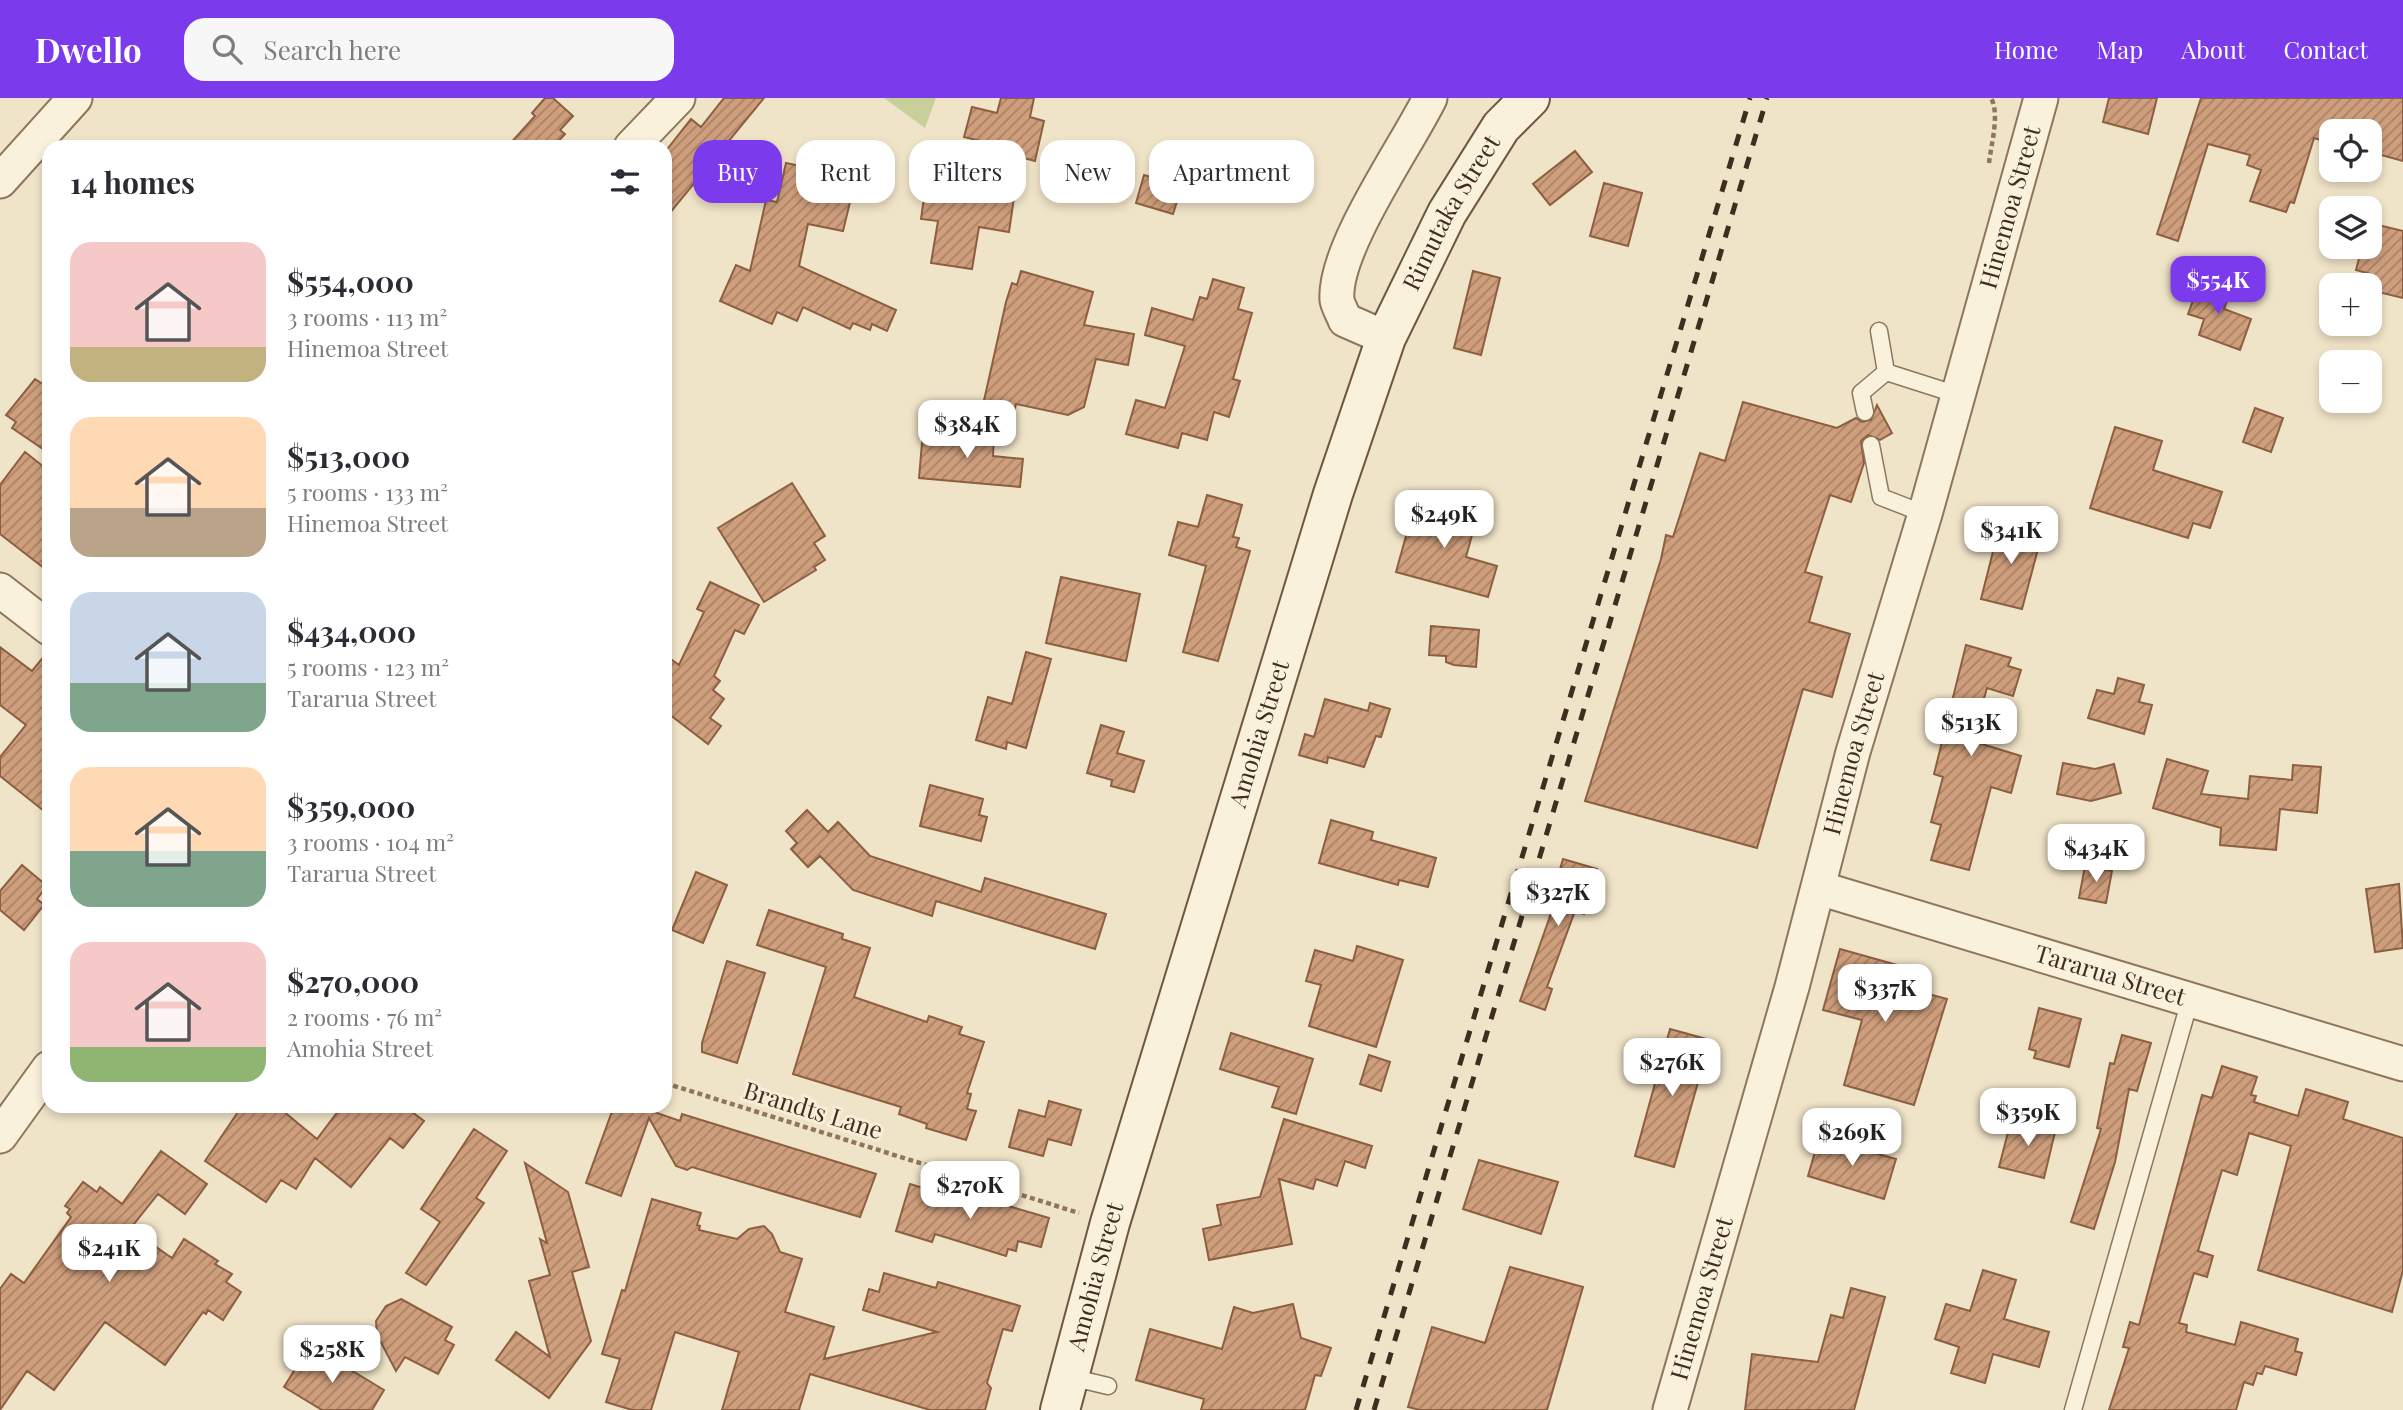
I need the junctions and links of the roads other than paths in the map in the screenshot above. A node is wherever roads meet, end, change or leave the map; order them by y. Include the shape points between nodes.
1 (75, 98) edge
2 (678, 98) edge
3 (1430, 98) edge
4 (1531, 98) edge
5 (2041, 98) edge
6 (638, 140) edge
7 (0, 181) edge
8 (1879, 331) dead end
9 (1385, 338) junction
10 (1886, 372) junction
11 (1958, 395) junction
12 (1865, 412) dead end
13 (1871, 445) dead end
14 (1925, 514) junction
15 (0, 590) edge
16 (42, 623) edge
17 (1818, 888) junction
18 (2190, 1000) junction
19 (2403, 1064) edge
20 (42, 1078) edge
21 (0, 1136) edge
22 (1108, 1386) dead end
23 (1065, 1393) edge
24 (1670, 1410) edge
25 (2073, 1410) edge

1 - 7 street
2 - 6 street
3 - 9 street via 1344,259 1337,301 1345,320
4 - 9 main road, Rimutaka Street via 1501,127 1447,214
5 - 11 street, Hinemoa Street
8 - 10 lane
9 - 23 main road, Amohia Street via 1110,1223
10 - 11 lane
10 - 12 lane via 1861,393
11 - 14 street, Hinemoa Street
13 - 14 lane via 1881,497
14 - 17 street, Hinemoa Street via 1853,752
15 - 16 street
17 - 18 street, Tararua Street
17 - 24 street, Hinemoa Street
18 - 19 street, Tararua Street
18 - 25 lane
20 - 21 street
22 - 23 lane

